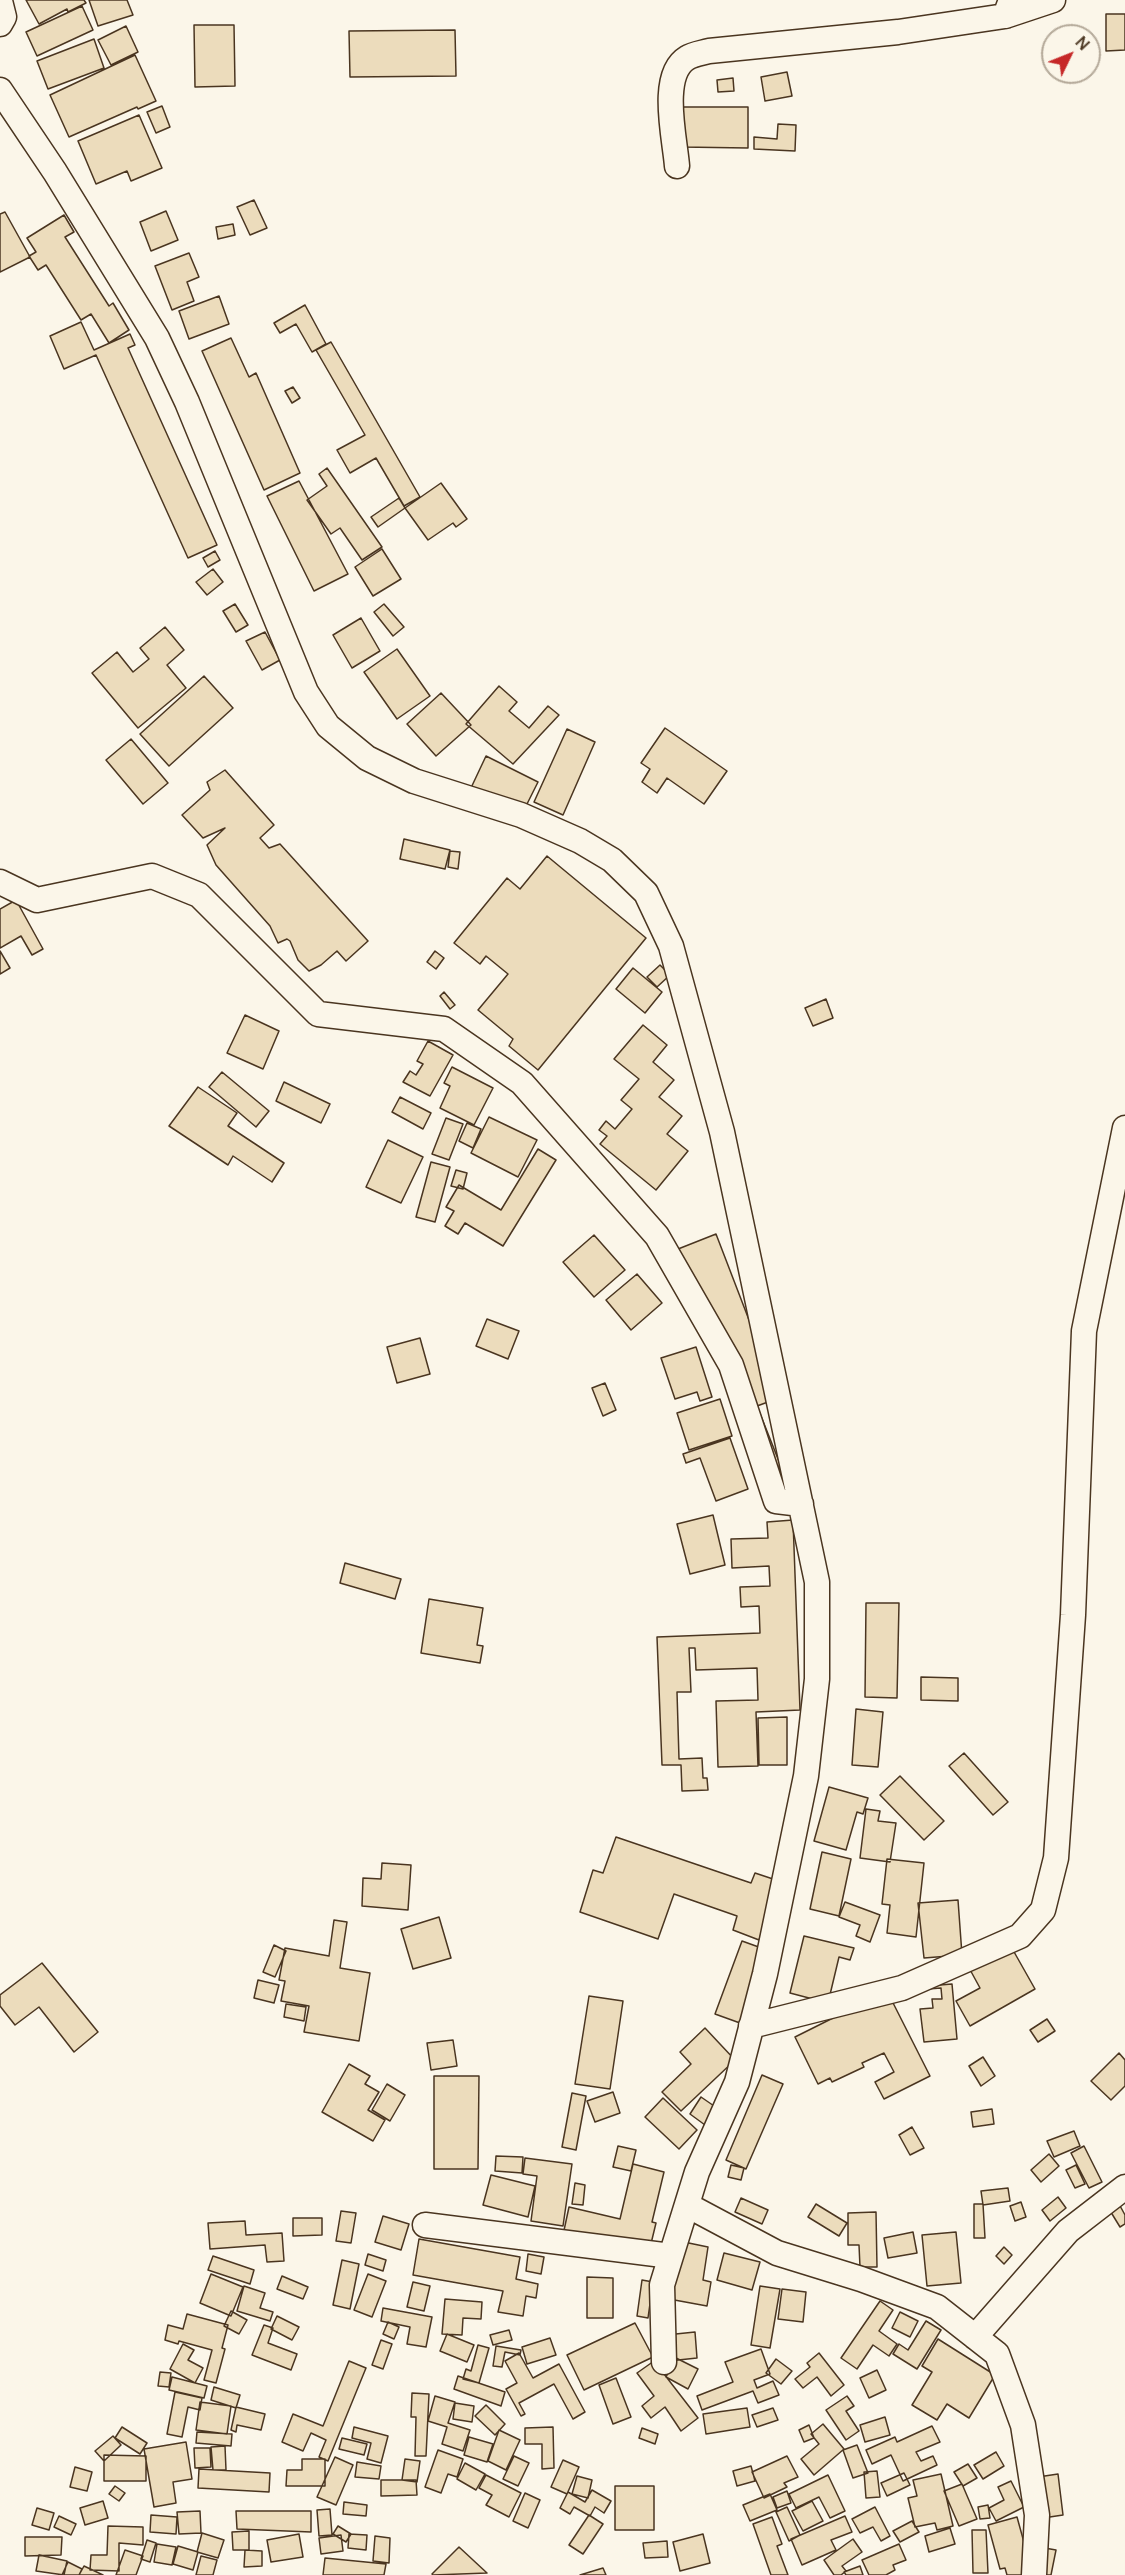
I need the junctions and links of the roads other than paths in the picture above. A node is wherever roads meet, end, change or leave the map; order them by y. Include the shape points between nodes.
1 (1053, 0) edge
2 (0, 1) edge
3 (1008, 8) edge
4 (0, 24) edge
5 (0, 90) edge
6 (677, 166) dead end
7 (0, 882) edge
8 (1125, 1128) edge
9 (801, 1504) junction
10 (751, 2026) junction
11 (1125, 2187) edge
12 (687, 2205) junction
13 (425, 2225) dead end
14 (671, 2256) junction
15 (975, 2337) junction
16 (664, 2362) dead end
17 (1034, 2575) edge

1 - 3 street
2 - 4 street via 4,17
3 - 6 street via 898,32 709,51 687,58 677,67 670,95
5 - 9 street via 157,338 306,692 328,726 367,758 414,781 521,815 580,841 612,860 646,893 671,946 722,1132
7 - 9 street via 37,900 152,876 199,895 318,1014 444,1029 522,1083 657,1236 731,1365 776,1501
8 - 10 street via 1084,1331 1073,1615 1056,1858 1043,1910 1020,1936 902,1988
9 - 10 street via 816,1582 817,1679 806,1776
10 - 12 street via 737,2082 697,2172
11 - 15 street via 1068,2231
12 - 14 street
12 - 15 street via 777,2253 937,2307
13 - 14 street
14 - 16 street via 662,2285
15 - 17 street via 997,2354 1023,2425 1037,2515

